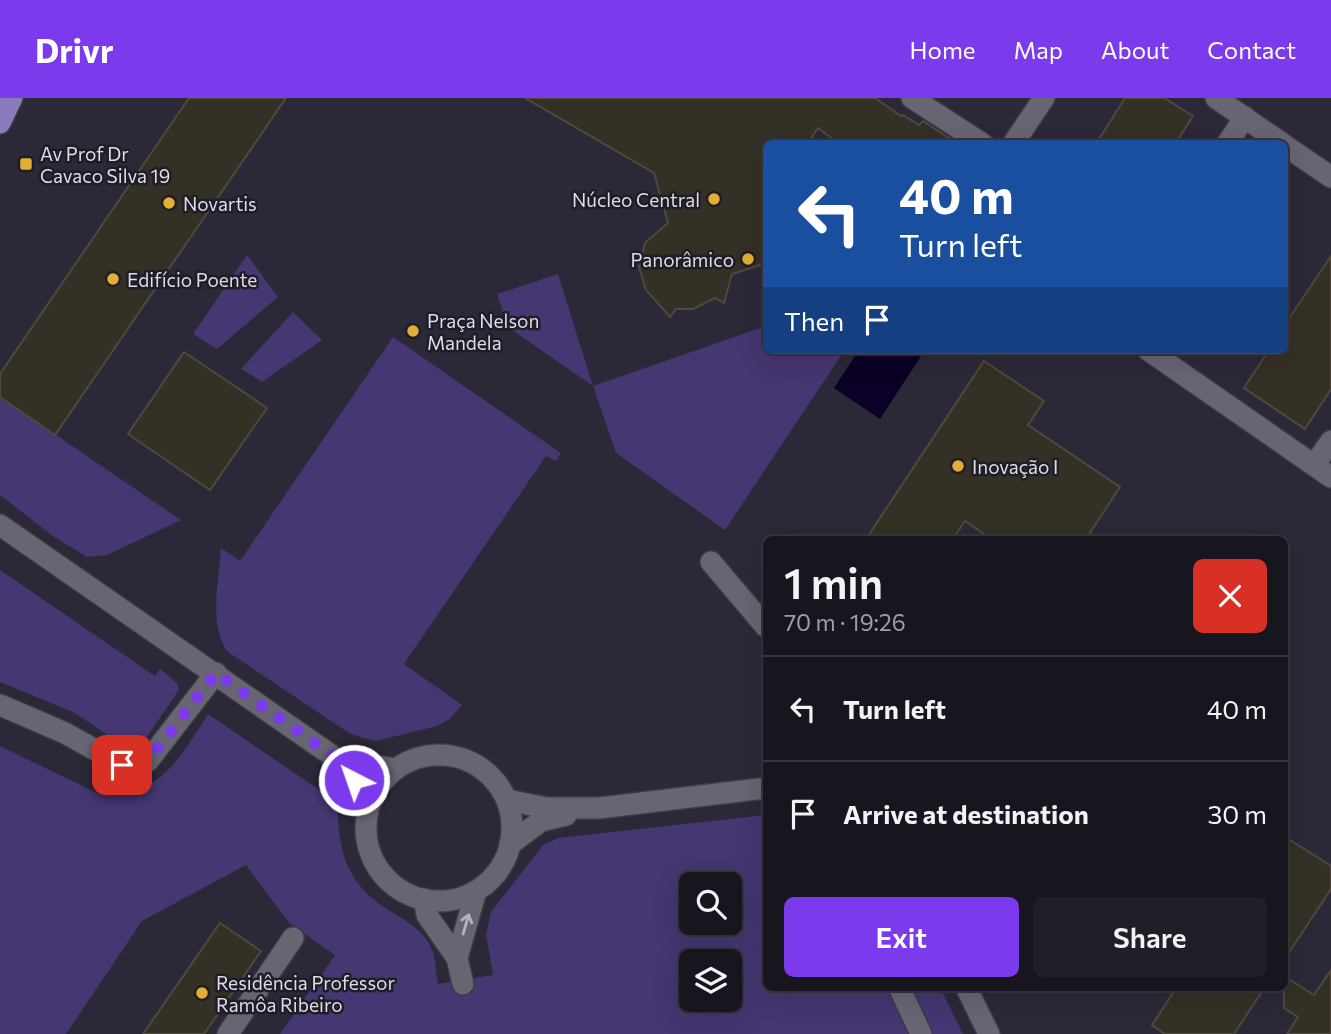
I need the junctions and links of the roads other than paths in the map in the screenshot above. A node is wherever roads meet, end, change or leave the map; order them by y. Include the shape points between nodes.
1 (12, 98) edge
2 (912, 98) edge
3 (1044, 98) edge
4 (1216, 98) edge
5 (1245, 117) junction
6 (0, 123) edge
7 (977, 140) edge
8 (1016, 140) edge
9 (1230, 140) edge
10 (1278, 140) edge
11 (1288, 147) edge
12 (1331, 177) edge
13 (1154, 354) edge
14 (1331, 441) edge
15 (1323, 471) edge
16 (0, 525) edge
17 (710, 562) dead end
18 (763, 624) edge
19 (216, 673) junction
20 (0, 705) edge
21 (337, 759) junction
22 (396, 769) junction
23 (763, 788) edge
24 (507, 800) junction
25 (370, 803) junction
26 (599, 808) junction
27 (510, 844) junction
28 (476, 891) junction
29 (424, 899) junction
30 (293, 938) dead end
31 (457, 958) junction
32 (463, 984) dead end
33 (901, 991) edge
34 (968, 991) edge
35 (228, 1034) edge
36 (921, 1034) edge
37 (989, 1034) edge

1 - 6 main road
2 - 7 street
3 - 8 street
4 - 5 street
5 - 9 street
5 - 10 street
11 - 12 street
13 - 15 street
14 - 15 street
16 - 19 street
17 - 18 street
19 - 20 street via 148,761 137,766 122,765 65,733
19 - 21 street
21 - 22 street
21 - 25 street
22 - 24 street via 416,758 438,754 464,759 486,772
22 - 25 street
23 - 26 street
24 - 26 street via 547,808
24 - 27 street via 512,821
25 - 29 street via 367,833 375,863 396,887
26 - 27 street via 541,821
27 - 28 street via 492,879
28 - 29 street via 442,901
31 -> 28 street
29 - 31 street via 427,915
30 - 35 street
31 - 32 street
33 - 36 street
34 - 37 street

